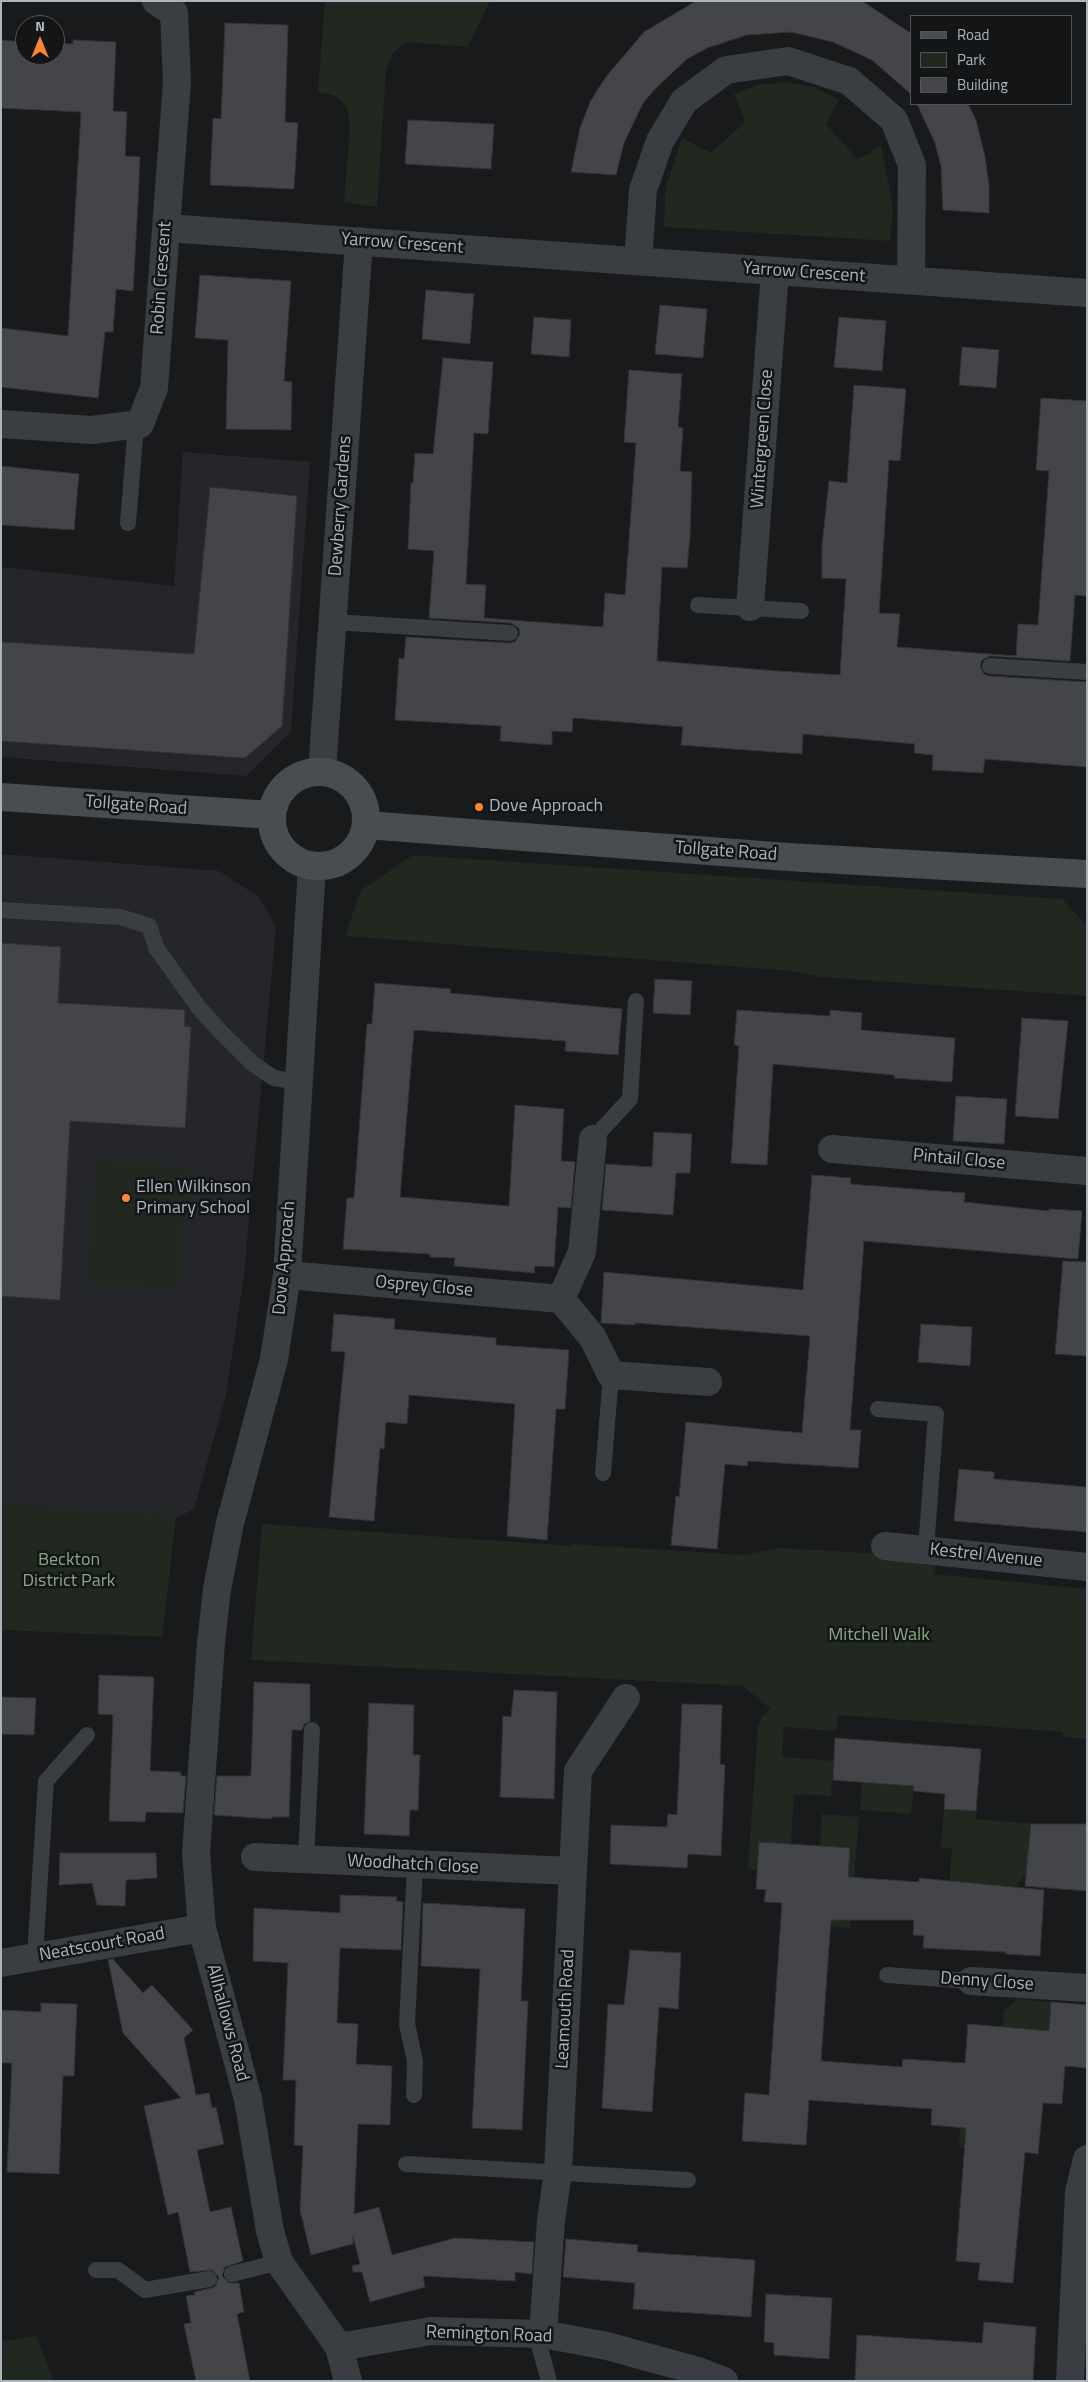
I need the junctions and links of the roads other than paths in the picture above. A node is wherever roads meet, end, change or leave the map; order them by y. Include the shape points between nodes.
1 (156, 1) edge
2 (166, 228) junction
3 (359, 241) junction
4 (638, 261) junction
5 (775, 271) junction
6 (910, 280) junction
7 (1087, 294) edge
8 (1, 424) edge
9 (136, 424) junction
10 (128, 523) dead end
11 (698, 605) dead end
12 (750, 608) junction
13 (801, 611) dead end
14 (333, 622) junction
15 (510, 633) dead end
16 (990, 666) dead end
17 (1087, 672) edge
18 (322, 772) junction
19 (1, 797) edge
20 (271, 815) junction
21 (366, 825) junction
22 (312, 866) junction
23 (1087, 874) edge
24 (1, 910) edge
25 (636, 1001) dead end
26 (298, 1082) junction
27 (594, 1139) joint
28 (832, 1149) dead end
29 (1087, 1171) edge
30 (287, 1275) junction
31 (561, 1299) junction
32 (611, 1375) junction
33 (708, 1382) dead end
34 (878, 1409) dead end
35 (603, 1473) dead end
36 (885, 1546) dead end
37 (926, 1549) junction
38 (1087, 1567) edge
39 (211, 1643) joint
40 (626, 1698) dead end
41 (312, 1730) dead end
42 (87, 1735) dead end
43 (255, 1857) dead end
44 (306, 1859) junction
45 (415, 1865) junction
46 (572, 1872) junction
47 (202, 1928) junction
48 (35, 1957) junction
49 (1, 1963) edge
50 (887, 1975) dead end
51 (972, 1981) joint
52 (1087, 1988) edge
53 (414, 2095) dead end
54 (1087, 2159) edge
55 (406, 2164) dead end
56 (558, 2172) junction
57 (688, 2180) dead end
58 (279, 2262) junction
59 (96, 2270) dead end
60 (232, 2274) dead end
61 (209, 2279) dead end
62 (540, 2334) junction
63 (339, 2347) junction
64 (348, 2381) edge
65 (549, 2381) edge
66 (724, 2381) edge
67 (1070, 2381) edge

1 - 2 street, Robin Crescent via 174,13 176,82
2 - 3 street, Yarrow Crescent
2 - 9 street, Robin Crescent via 154,388 140,424
3 - 4 street, Yarrow Crescent
3 - 14 street, Dewberry Gardens
4 - 5 street, Yarrow Crescent
4 - 6 street via 643,190 660,141 684,101 726,70 788,61 849,81 894,120 912,165
5 - 6 street, Yarrow Crescent
5 - 12 street, Wintergreen Close
6 - 7 street, Yarrow Crescent
8 - 9 street via 91,430
9 - 10 lane
11 - 12 lane
12 - 13 lane
14 - 15 lane
14 - 18 street, Dewberry Gardens
16 - 17 lane
18 - 20 street via 298,776 280,792
18 - 21 street via 346,780 363,800
19 - 20 street, Tollgate Road
20 - 22 street via 275,838 290,856
21 - 22 street via 356,848 350,853 336,863
21 - 23 street, Tollgate Road via 788,857
22 - 26 street, Dove Approach
24 - 26 lane via 120,917 149,926 157,949 199,1008 220,1031 253,1064 274,1078
25 - 27 lane via 630,1099
26 - 30 street, Dove Approach
27 - 31 street via 582,1252
28 - 29 street, Pintail Close
30 - 31 street, Osprey Close
30 - 39 street, Dove Approach via 274,1359 230,1523 217,1589
31 - 32 street via 593,1338
32 - 33 street
32 - 35 lane
34 - 37 lane via 936,1414
36 - 37 street, Kestrel Avenue
37 - 38 street, Kestrel Avenue
39 - 47 street, Allhallows Road via 196,1853
40 - 46 street, Leamouth Road via 578,1771
41 - 44 lane
42 - 48 lane via 46,1780
43 - 44 street, Woodhatch Close
44 - 45 street, Woodhatch Close
45 - 46 street, Woodhatch Close
45 - 53 lane via 407,2024 415,2061
46 - 56 street, Leamouth Road
47 - 48 street, Neatscourt Road
47 - 58 street, Allhallows Road via 248,2099 270,2231
48 - 49 street, Neatscourt Road
50 - 51 lane, Denny Close
51 - 52 street, Denny Close
54 - 67 street via 1080,2178
55 - 56 lane
56 - 57 lane
56 - 62 street, Leamouth Road
58 - 60 lane
58 - 63 street, Allhallows Road
59 - 61 lane via 118,2270 145,2290
62 - 63 street, Remington Road via 431,2331
62 - 65 lane
62 - 66 street, Remington Road via 607,2346
63 - 64 street, Allhallows Road

